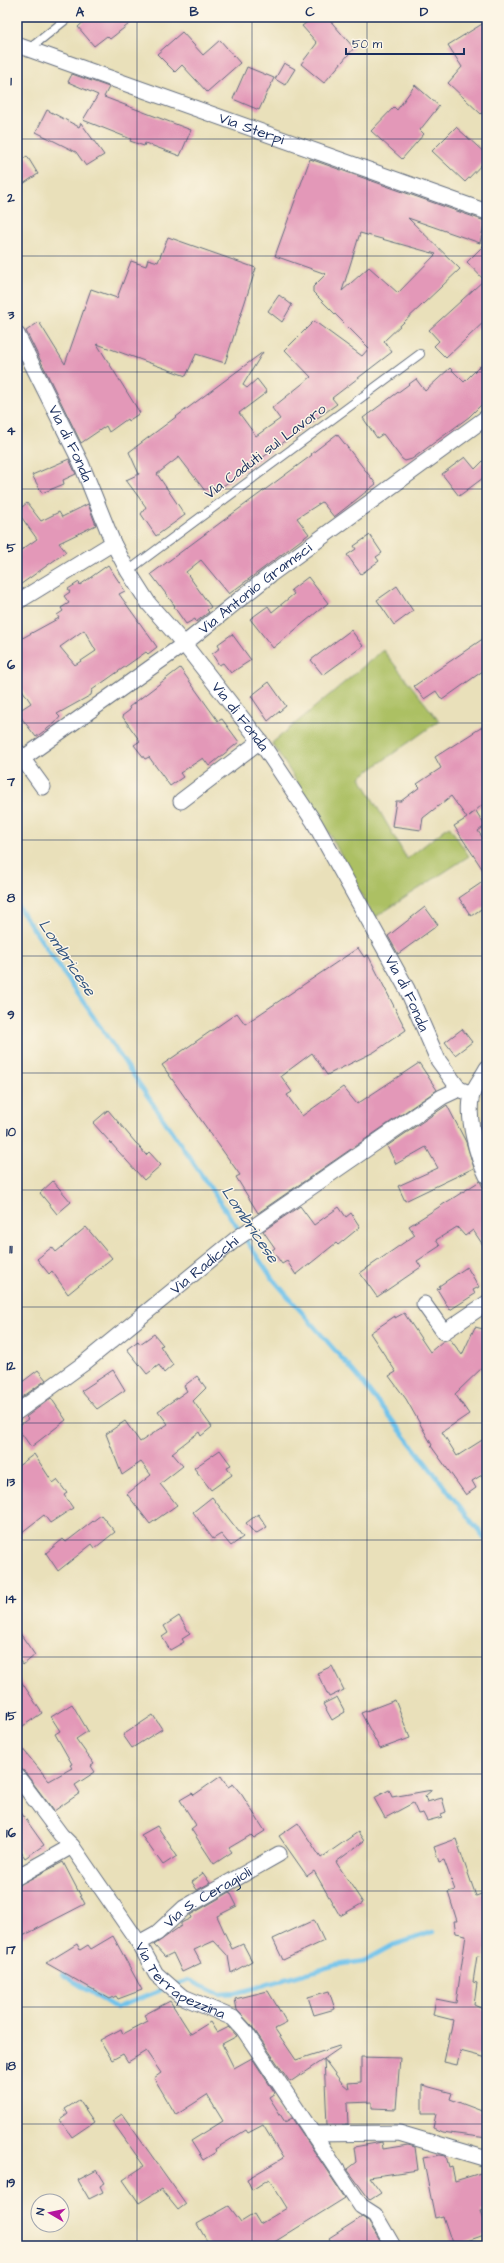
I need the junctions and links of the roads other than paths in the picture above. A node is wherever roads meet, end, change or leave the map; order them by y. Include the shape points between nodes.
1 (69, 17) edge
2 (23, 47) edge
3 (487, 212) edge
4 (17, 334) edge
5 (420, 354) dead end
6 (487, 417) edge
7 (113, 543) junction
8 (128, 571) junction
9 (17, 602) edge
10 (184, 644) junction
11 (260, 741) junction
12 (20, 755) edge
13 (43, 787) dead end
14 (181, 802) dead end
15 (487, 1068) edge
16 (487, 1089) edge
17 (466, 1092) junction
18 (487, 1176) edge
19 (487, 1303) edge
20 (424, 1304) dead end
21 (17, 1412) edge
22 (17, 1776) edge
23 (72, 1846) junction
24 (279, 1854) dead end
25 (17, 1877) edge
26 (139, 1943) junction
27 (312, 2134) junction
28 (487, 2159) edge
29 (393, 2246) edge

1 - 2 lane
2 - 3 street, Via Sterpi
4 - 7 street, Via di Fonda via 81,463
5 - 8 lane, Via Caduti sul Lavoro
6 - 10 street, Via Antonio Gramsci via 270,575
7 - 8 street, Via di Fonda
7 - 9 street
8 - 10 street, Via di Fonda via 149,604
10 - 11 street, Via di Fonda
10 - 12 street, Via Antonio Gramsci
11 - 14 street
11 - 17 street, Via di Fonda via 314,822 407,989 438,1060
12 - 13 street
15 - 17 street
16 - 17 street, Via Radicchi
17 - 18 street via 474,1135 482,1167
17 - 21 street, Via Radicchi via 442,1097 236,1239 83,1364
19 - 20 street via 444,1332
22 - 23 street, Via Terrapezzina
23 - 25 street
23 - 26 street, Via Terrapezzina
24 - 26 street, Via S. Ceragioli via 184,1908 157,1934
26 - 27 street, Via Terrapezzina via 156,1974 181,1996 233,2018 244,2030
27 - 28 street via 399,2133
27 - 29 street, Via Terrapezzina via 361,2206 375,2214

